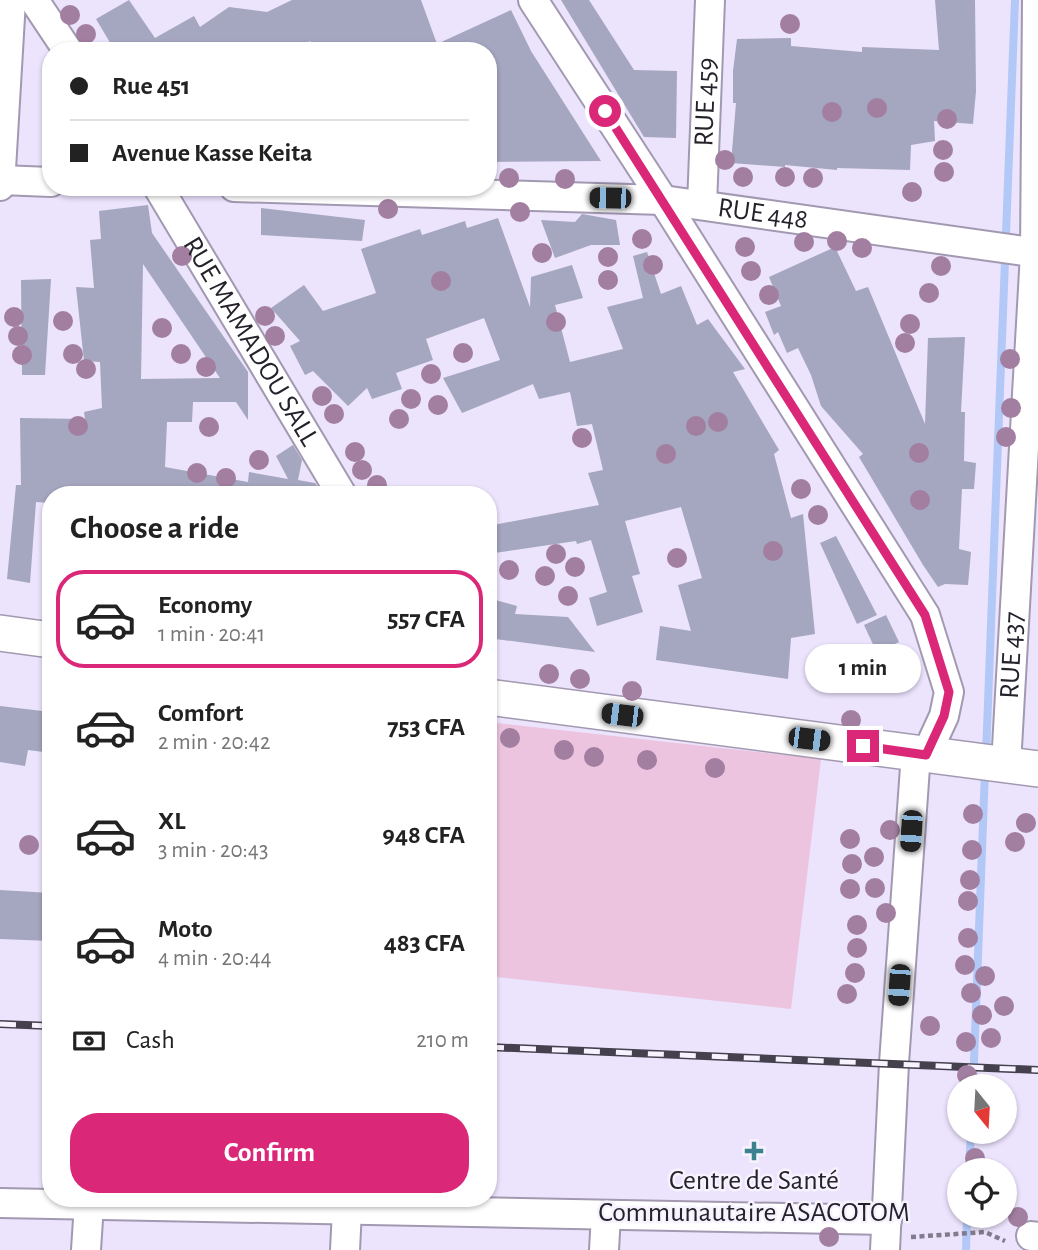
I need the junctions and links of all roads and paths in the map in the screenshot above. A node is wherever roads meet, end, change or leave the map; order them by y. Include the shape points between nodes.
1 (11, 0) edge
2 (34, 0) edge
3 (533, 0) edge
4 (710, 0) edge
5 (1037, 0) edge
6 (62, 42) edge
7 (0, 180) edge
8 (42, 182) edge
9 (0, 186) edge
10 (497, 195) edge
11 (163, 196) edge
12 (663, 200) junction
13 (702, 205) junction
14 (1037, 253) edge
15 (337, 486) edge
16 (1028, 540) edge
17 (0, 634) edge
18 (42, 639) edge
19 (497, 698) edge
20 (921, 754) junction
21 (1000, 764) edge
22 (0, 1203) edge
23 (42, 1204) edge
24 (89, 1207) edge
25 (192, 1207) edge
26 (347, 1210) junction
27 (606, 1215) junction
28 (985, 1233) dead end
29 (886, 1236) edge
30 (86, 1250) edge
31 (345, 1250) edge
32 (604, 1250) edge

1 - 7 street
2 - 6 street
3 - 12 street
4 - 13 street, RUE 459
5 - 14 street, RUE 437
7 - 8 street
7 - 9 street
10 - 12 street, RUE 448
11 - 15 street, RUE MAMADOU SALL
12 - 13 street, RUE 448
12 - 20 street via 925,615 949,692 944,716
13 - 14 street, RUE 448
14 - 16 street, RUE 437
16 - 21 street, RUE 437
17 - 18 main road
19 - 20 main road
20 - 21 main road
20 - 29 street via 894,1063
22 - 23 street
24 - 30 street
25 - 26 street
26 - 27 street
26 - 31 street
27 - 29 street
27 - 32 street
28 - 29 path

